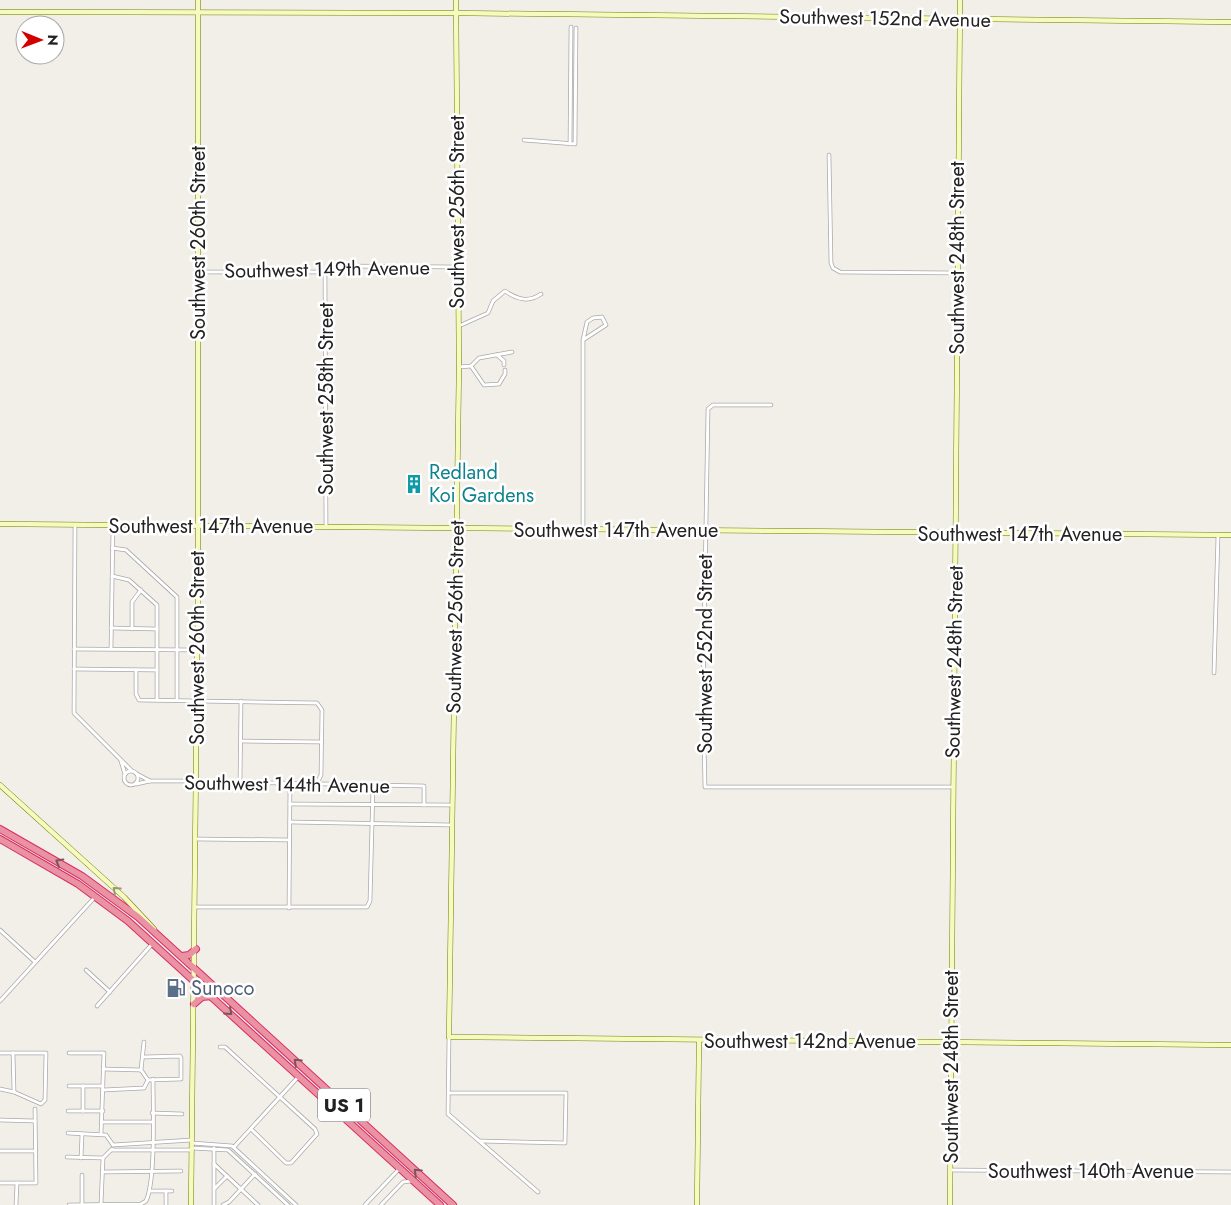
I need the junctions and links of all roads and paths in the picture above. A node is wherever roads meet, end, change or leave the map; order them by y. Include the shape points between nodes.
1 (198, 0) edge
2 (456, 0) edge
3 (960, 0) edge
4 (0, 12) edge
5 (198, 13) junction
6 (456, 13) junction
7 (960, 18) junction
8 (1231, 22) edge
9 (574, 28) dead end
10 (524, 140) dead end
11 (829, 155) dead end
12 (457, 267) junction
13 (198, 272) junction
14 (325, 272) junction
15 (958, 273) junction
16 (541, 294) dead end
17 (458, 326) junction
18 (583, 340) junction
19 (512, 352) dead end
20 (497, 354) junction
21 (504, 365) dead end
22 (471, 366) junction
23 (459, 367) junction
24 (505, 370) dead end
25 (771, 405) dead end
26 (0, 524) edge
27 (75, 525) junction
28 (112, 525) junction
29 (198, 526) junction
30 (326, 527) junction
31 (457, 529) junction
32 (583, 530) junction
33 (708, 531) junction
34 (955, 533) junction
35 (1218, 535) junction
36 (1231, 535) edge
37 (112, 548) junction
38 (112, 576) junction
39 (141, 590) junction
40 (112, 628) junction
41 (132, 629) junction
42 (157, 629) junction
43 (74, 648) junction
44 (111, 649) junction
45 (157, 650) junction
46 (177, 650) junction
47 (198, 650) junction
48 (74, 670) junction
49 (136, 670) junction
50 (157, 670) junction
51 (1214, 673) dead end
52 (157, 700) junction
53 (177, 700) junction
54 (197, 700) junction
55 (241, 701) junction
56 (241, 741) junction
57 (322, 742) junction
58 (122, 761) junction
59 (132, 771) junction
60 (125, 774) junction
61 (137, 774) junction
62 (150, 781) junction
63 (196, 781) junction
64 (240, 782) junction
65 (290, 782) junction
66 (317, 783) junction
67 (136, 784) junction
68 (0, 785) edge
69 (372, 786) junction
70 (953, 787) junction
71 (290, 804) junction
72 (372, 805) junction
73 (424, 805) junction
74 (452, 806) junction
75 (290, 822) junction
76 (372, 824) junction
77 (452, 825) junction
78 (0, 829) edge
79 (0, 839) edge
80 (196, 839) junction
81 (290, 840) junction
82 (99, 875) junction
83 (100, 888) junction
84 (96, 896) junction
85 (195, 907) junction
86 (289, 908) junction
87 (0, 930) edge
88 (156, 932) junction
89 (154, 943) junction
90 (196, 949) junction
91 (182, 956) junction
92 (35, 962) junction
93 (196, 968) junction
94 (86, 970) dead end
95 (195, 980) junction
96 (110, 992) junction
97 (212, 996) junction
98 (0, 1001) edge
99 (194, 1004) junction
100 (97, 1006) dead end
101 (449, 1037) junction
102 (699, 1041) junction
103 (144, 1042) dead end
104 (952, 1042) junction
105 (1231, 1045) edge
106 (220, 1047) dead end
107 (14, 1052) junction
108 (0, 1053) edge
109 (69, 1053) dead end
110 (144, 1057) junction
111 (103, 1069) junction
112 (141, 1070) junction
113 (299, 1076) junction
114 (153, 1079) junction
115 (148, 1080) junction
116 (69, 1086) dead end
117 (83, 1086) junction
118 (103, 1088) junction
119 (0, 1089) edge
120 (14, 1092) junction
121 (449, 1093) junction
122 (280, 1097) junction
123 (35, 1109) dead end
124 (68, 1111) dead end
125 (83, 1111) junction
126 (103, 1111) junction
127 (152, 1113) junction
128 (182, 1114) dead end
129 (0, 1120) edge
130 (35, 1121) junction
131 (102, 1122) junction
132 (152, 1122) junction
133 (251, 1129) junction
134 (68, 1133) dead end
135 (82, 1134) junction
136 (101, 1134) junction
137 (480, 1141) junction
138 (152, 1143) junction
139 (132, 1144) junction
140 (192, 1145) junction
141 (112, 1147) junction
142 (234, 1147) junction
143 (214, 1148) junction
144 (132, 1150) junction
145 (0, 1151) edge
146 (35, 1151) junction
147 (152, 1151) junction
148 (67, 1157) dead end
149 (82, 1158) junction
150 (103, 1158) junction
151 (214, 1164) junction
152 (399, 1168) junction
153 (950, 1170) junction
154 (182, 1171) dead end
155 (102, 1172) junction
156 (151, 1172) junction
157 (1231, 1172) edge
158 (255, 1174) junction
159 (82, 1175) dead end
160 (226, 1176) junction
161 (413, 1180) junction
162 (0, 1183) edge
163 (17, 1183) junction
164 (214, 1188) junction
165 (241, 1189) junction
166 (150, 1191) junction
167 (166, 1191) junction
168 (172, 1191) dead end
169 (538, 1192) dead end
170 (16, 1205) edge
171 (69, 1205) edge
172 (82, 1205) edge
173 (101, 1205) edge
174 (166, 1205) edge
175 (191, 1205) edge
176 (214, 1205) edge
177 (223, 1205) edge
178 (258, 1205) edge
179 (288, 1205) edge
180 (296, 1205) edge
181 (365, 1205) edge
182 (381, 1205) edge
183 (440, 1205) edge
184 (453, 1205) edge
185 (697, 1205) edge
186 (950, 1205) edge

1 - 5 street, Southwest 260th Street
2 - 6 street, Southwest 256th Street
3 - 7 street, Southwest 248th Street
4 - 5 street, Southwest 152nd Avenue
5 - 6 street, Southwest 152nd Avenue
5 - 13 street, Southwest 260th Street
6 - 7 street, Southwest 152nd Avenue
6 - 12 street, Southwest 256th Street
7 - 8 street, Southwest 152nd Avenue
7 - 15 street, Southwest 248th Street
9 - 10 street via 570,144
11 - 15 street via 831,263 840,272
12 - 14 street, Southwest 149th Avenue via 348,266
12 - 17 street, Southwest 256th Street
13 - 14 street, Southwest 149th Avenue
13 - 29 street, Southwest 260th Street
14 - 30 street, Southwest 258th Street
15 - 34 street, Southwest 248th Street
16 - 17 street via 528,300 504,292 493,301 488,313
17 - 23 street, Southwest 256th Street
18 - 18 street via 586,322 602,317 606,325
18 - 32 street
19 - 20 street
20 - 21 street
20 - 22 street via 479,358
22 - 23 street
22 - 24 street via 484,385 499,384
23 - 31 street, Southwest 256th Street
25 - 33 street, Southwest 252nd Street via 713,405 708,409
26 - 27 street, Southwest 147th Avenue
27 - 28 street, Southwest 147th Avenue
27 - 43 street
28 - 29 street, Southwest 147th Avenue
28 - 37 street
29 - 30 street, Southwest 147th Avenue
29 - 47 street, Southwest 260th Street
30 - 31 street, Southwest 147th Avenue
31 - 32 street, Southwest 147th Avenue
31 - 74 street, Southwest 256th Street
32 - 33 street, Southwest 147th Avenue
33 - 34 street, Southwest 147th Avenue
33 - 70 street, Southwest 252nd Street via 704,787
34 - 35 street, Southwest 147th Avenue
34 - 70 street, Southwest 248th Street
35 - 36 street, Southwest 147th Avenue
35 - 51 street
37 - 38 street
37 - 46 street via 126,550 176,594
38 - 39 street via 127,578
38 - 40 street
39 - 41 street via 132,600
39 - 42 street via 157,605
40 - 41 street
40 - 44 street
41 - 42 street
42 - 45 street
43 - 44 street
43 - 48 street
44 - 45 street
45 - 46 street
45 - 50 street
46 - 47 street
46 - 53 street
47 - 54 street, Southwest 260th Street
48 - 49 street
48 - 58 street via 75,715
49 - 50 street
49 - 52 street via 137,698
50 - 52 street
52 - 53 street
53 - 54 street
54 - 55 street
54 - 63 street, Southwest 260th Street
55 - 56 street
55 - 57 street via 317,703 322,710
56 - 57 street
56 - 64 street
57 - 66 street via 322,775
58 - 59 street
58 - 60 street
59 - 60 street
59 - 61 street
60 - 67 street via 126,783
61 - 62 street, Southwest 144th Avenue
61 - 67 street
62 - 63 street, Southwest 144th Avenue
62 - 67 street, Southwest 144th Avenue
63 - 64 street, Southwest 144th Avenue
63 - 80 street, Southwest 260th Street
64 - 65 street, Southwest 144th Avenue
65 - 66 street, Southwest 144th Avenue
65 - 71 street
66 - 69 street, Southwest 144th Avenue
68 - 82 street
69 - 72 street
69 - 73 street, Southwest 144th Avenue via 424,786
70 - 104 street, Southwest 248th Street
71 - 72 street
71 - 75 street
72 - 73 street
72 - 76 street
73 - 74 street
74 - 77 street, Southwest 256th Street
75 - 76 street
75 - 81 street
76 - 77 street
76 - 86 street via 368,906
77 - 101 street, Southwest 256th Street
83 -> 78 highway, US 1
79 - 84 highway, US 1
80 - 81 street
80 - 85 street, Southwest 260th Street
81 - 86 street
82 - 83 street
88 -> 82 street via 143,915
83 - 84 highway
83 - 88 highway, US 1
84 - 89 highway, US 1
84 - 92 street
85 - 86 street
85 - 90 street, Southwest 260th Street
87 - 92 street
88 - 91 highway, US 1
89 - 95 highway, US 1
89 - 96 street
90 - 91 highway
90 - 93 street, Southwest 260th Street
91 - 93 highway, US 1
92 - 98 street
93 - 95 street, Southwest 260th Street
184 -> 93 highway, US 1
94 - 96 street
95 - 97 highway, US 1
95 - 99 street, Southwest 260th Street
96 - 100 street
97 - 99 highway via 202,997
97 -> 113 highway, US 1
99 - 140 street, Southwest 260th Street
101 - 102 street, Southwest 142nd Avenue
101 - 121 street, Southwest 256th Street
102 - 104 street, Southwest 142nd Avenue
102 - 185 street
103 - 110 street
104 - 105 street, Southwest 142nd Avenue
104 - 153 street, Southwest 248th Street
106 - 122 street via 225,1047
107 - 108 street
107 - 120 street
107 - 120 street via 46,1053 45,1100 41,1104
109 - 111 street via 104,1053
110 - 112 street
110 - 114 street via 181,1058 181,1079
111 - 112 street
111 - 118 street
112 - 115 street
113 - 122 street
113 - 152 highway, US 1
114 - 115 street
114 - 127 street
115 - 118 street via 144,1088 138,1090
116 - 117 street
117 - 118 street
117 - 125 street
118 - 126 street
119 - 120 street
121 - 137 street, Southwest 256th Street via 448,1114
121 - 137 street via 566,1093 565,1143
122 - 133 street
122 - 133 street via 318,1134 291,1163 286,1163
123 - 130 street
124 - 125 street
125 - 126 street
126 - 131 street
127 - 128 street
127 - 132 street
129 - 130 street
130 - 146 street
131 - 132 street
131 - 136 street
132 - 138 street
133 - 142 street
134 - 135 street
135 - 136 street
135 - 149 street
136 - 141 street via 108,1136
137 - 169 street
138 - 139 street
138 - 140 street via 170,1140
138 - 147 street
139 - 141 street
139 - 144 street
140 - 142 street
140 - 143 street
140 - 147 street
140 - 175 street, Southwest 260th Street
141 - 144 street
141 - 150 street
142 - 180 street
143 - 151 street
143 - 158 street via 228,1150
144 - 147 street
145 - 146 street
146 - 163 street via 36,1183
147 - 156 street
148 - 149 street
149 - 150 street
150 - 155 street
151 - 160 street
151 - 164 street
152 - 161 highway, US 1
152 - 181 street
153 - 157 street, Southwest 140th Avenue
153 - 186 street, Southwest 248th Street
154 - 156 street
155 - 156 street
155 - 173 street
156 - 166 street
158 - 165 street
158 - 179 street
159 - 172 street
160 - 164 street
160 - 165 street
161 - 182 street via 403,1182
161 - 183 highway, US 1
162 - 163 street
163 - 170 street
164 - 176 street
165 - 177 street
165 - 178 street
166 - 167 street
166 - 173 street via 141,1204
167 - 168 street
167 - 174 street
171 - 172 street
172 - 173 street

